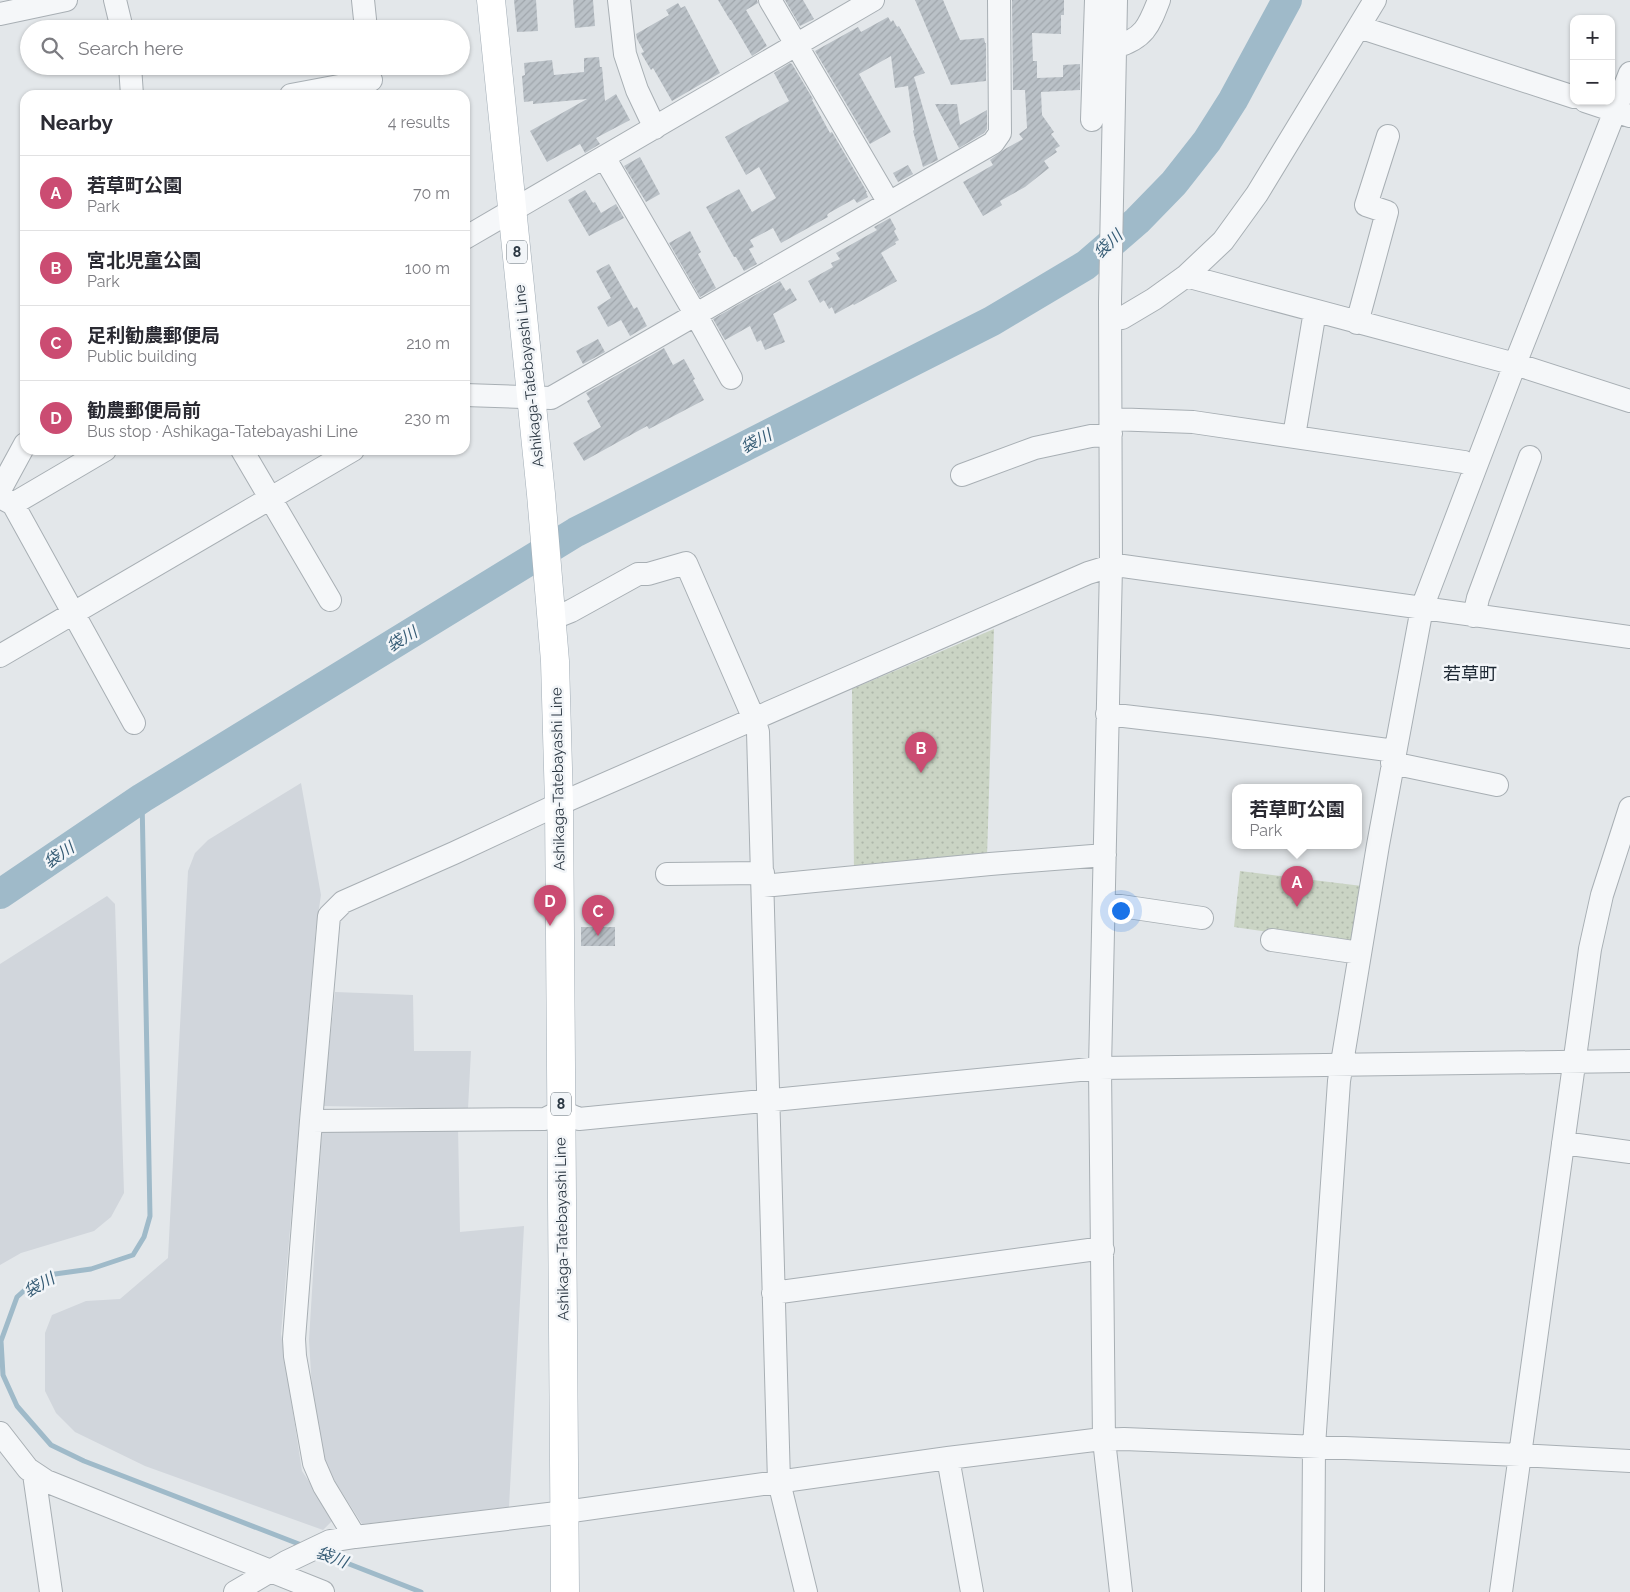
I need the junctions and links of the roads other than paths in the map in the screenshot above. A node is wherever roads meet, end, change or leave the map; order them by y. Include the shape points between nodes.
1 (66, 0) edge
2 (115, 0) edge
3 (363, 0) edge
4 (492, 0) edge
5 (619, 0) edge
6 (770, 0) edge
7 (874, 0) edge
8 (999, 0) edge
9 (1096, 0) edge
10 (1116, 0) edge
11 (1159, 0) edge
12 (1375, 0) edge
13 (0, 14) edge
14 (120, 20) edge
15 (365, 20) edge
16 (1359, 27) junction
17 (796, 45) junction
18 (1115, 47) junction
19 (1630, 73) edge
20 (131, 75) edge
21 (371, 80) edge
22 (132, 90) edge
23 (318, 90) edge
24 (1570, 96) edge
25 (1598, 105) edge
26 (1623, 113) edge
27 (1092, 120) dead end
28 (655, 128) junction
29 (1388, 136) dead end
30 (604, 157) junction
31 (889, 203) junction
32 (513, 210) junction
33 (470, 235) edge
34 (1186, 276) junction
35 (1110, 310) junction
36 (1315, 312) junction
37 (696, 315) junction
38 (1357, 323) junction
39 (1515, 364) junction
40 (731, 378) dead end
41 (470, 394) edge
42 (531, 398) junction
43 (1630, 401) edge
44 (1111, 426) junction
45 (1294, 436) junction
46 (21, 455) edge
47 (94, 455) edge
48 (245, 455) edge
49 (345, 455) edge
50 (1530, 457) dead end
51 (1475, 467) junction
52 (962, 475) dead end
53 (4, 497) edge
54 (271, 499) junction
55 (1111, 566) junction
56 (330, 600) dead end
57 (1422, 608) junction
58 (75, 613) junction
59 (1474, 616) junction
60 (551, 617) junction
61 (1630, 637) edge
62 (0, 656) edge
63 (1107, 714) junction
64 (754, 719) junction
65 (134, 723) dead end
66 (1394, 757) junction
67 (1497, 785) dead end
68 (559, 804) junction
69 (1630, 808) edge
70 (1368, 844) edge
71 (1105, 855) junction
72 (667, 874) dead end
73 (763, 879) junction
74 (1104, 906) junction
75 (1202, 918) dead end
76 (1272, 940) dead end
77 (1360, 953) junction
78 (1575, 1061) junction
79 (1630, 1061) edge
80 (1341, 1065) junction
81 (1100, 1068) junction
82 (769, 1100) junction
83 (561, 1110) junction
84 (311, 1121) junction
85 (1563, 1143) junction
86 (1630, 1152) edge
87 (1103, 1250) junction
88 (773, 1293) junction
89 (0, 1433) edge
90 (1104, 1440) junction
91 (1314, 1446) junction
92 (1520, 1455) junction
93 (948, 1458) junction
94 (1630, 1461) edge
95 (34, 1474) junction
96 (779, 1482) junction
97 (565, 1512) junction
98 (354, 1537) junction
99 (279, 1566) junction
100 (51, 1592) edge
101 (234, 1592) edge
102 (322, 1592) edge
103 (565, 1592) edge
104 (806, 1592) edge
105 (972, 1592) edge
106 (1121, 1592) edge
107 (1313, 1592) edge
108 (1501, 1592) edge

1 - 13 street
2 - 14 street
3 - 15 street
4 - 32 main road, Ashikaga-Tatebayashi Line / 8
5 - 28 street via 625,54
6 - 17 street
7 - 17 street
8 - 31 street via 1000,133 993,143
9 - 27 street
10 - 18 street
11 - 18 street via 1144,32
12 - 16 street
16 - 24 street
16 - 34 street via 1257,194 1223,241
17 - 28 street
17 - 31 street
18 - 35 street
19 - 26 street
20 - 22 street
21 - 23 street
25 - 26 street
26 - 39 street
28 - 30 street
29 - 38 street via 1366,205 1387,212
30 - 32 street
30 - 37 street
31 - 37 street
32 - 33 street
32 - 42 main road, Ashikaga-Tatebayashi Line / 8
34 - 35 street via 1122,318
34 - 36 street
35 - 44 street
36 - 38 street
36 - 45 street
37 - 40 street
37 - 42 street via 551,398
38 - 39 street
39 - 43 street
39 - 51 street
41 - 42 street
42 - 60 main road, Ashikaga-Tatebayashi Line / 8
44 - 45 street via 1192,422
44 - 52 street via 1091,436 1035,448
44 - 55 street
45 - 51 street via 1464,462
46 - 53 street
47 - 53 street
48 - 54 street
49 - 54 street
50 - 59 street
51 - 57 street
53 - 58 street
54 - 56 street
54 - 58 street
55 - 57 street
55 - 63 street
55 - 64 street via 1088,572
57 - 59 street
57 - 66 street
58 - 62 street
58 - 65 street
59 - 61 street
60 - 64 street via 571,611 638,574 686,563
60 - 68 main road, Ashikaga-Tatebayashi Line / 8
63 - 66 street via 1209,726
63 - 71 street
64 - 68 street
64 - 73 street via 758,732
66 - 67 street
66 - 70 street
68 - 83 main road, Ashikaga-Tatebayashi Line / 8
68 - 84 street via 343,902 329,916
69 - 78 street via 1595,921
70 - 77 street
71 - 73 street
71 - 74 street
72 - 73 street
73 - 82 street
74 - 75 street
74 - 81 street
76 - 77 street
77 - 80 street
78 - 79 street
78 - 80 street
78 - 85 street
80 - 81 street
80 - 91 street
81 - 82 street
81 - 87 street
82 - 83 street via 580,1119
82 - 88 street
83 - 84 street via 546,1120
83 - 97 main road, Ashikaga-Tatebayashi Line / 8
84 - 98 street via 295,1356 314,1463
85 - 86 street
85 - 92 street
87 - 88 street
87 - 90 street
88 - 96 street
89 - 95 street
90 - 91 street
90 - 93 street
90 - 106 street
91 - 92 street
91 - 107 street
92 - 94 street
92 - 108 street
93 - 96 street
93 - 105 street
95 - 99 street
95 - 100 street
96 - 97 street
96 - 104 street
97 - 98 street
97 - 103 main road, Ashikaga-Tatebayashi Line / 8
98 - 99 street via 330,1541
99 - 101 street
99 - 102 street

